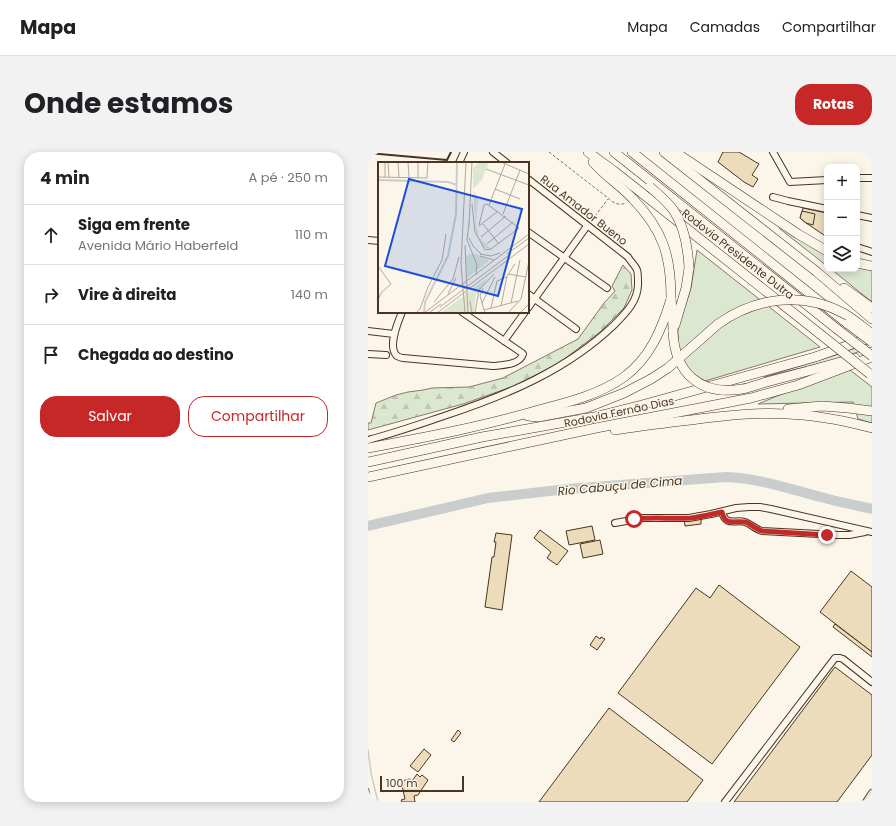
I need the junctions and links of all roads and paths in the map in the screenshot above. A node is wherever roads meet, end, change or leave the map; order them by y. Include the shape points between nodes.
1 (464, 152) edge
2 (493, 152) edge
3 (548, 152) edge
4 (587, 152) edge
5 (605, 152) edge
6 (614, 152) edge
7 (632, 152) edge
8 (664, 152) edge
9 (675, 152) edge
10 (773, 152) edge
11 (459, 162) edge
12 (506, 162) edge
13 (860, 178) edge
14 (872, 178) edge
15 (529, 180) edge
16 (824, 180) edge
17 (773, 197) dead end
18 (608, 198) junction
19 (634, 200) junction
20 (824, 208) edge
21 (860, 216) edge
22 (872, 218) edge
23 (587, 226) junction
24 (529, 233) edge
25 (368, 240) edge
26 (378, 241) edge
27 (860, 248) edge
28 (824, 249) edge
29 (872, 252) edge
30 (564, 258) junction
31 (860, 263) edge
32 (872, 266) edge
33 (607, 288) dead end
34 (529, 295) edge
35 (535, 299) junction
36 (672, 299) junction
37 (529, 307) edge
38 (402, 313) edge
39 (463, 313) edge
40 (524, 313) edge
41 (870, 314) edge
42 (576, 329) dead end
43 (872, 330) edge
44 (368, 331) edge
45 (673, 332) junction
46 (394, 334) junction
47 (872, 335) edge
48 (504, 341) junction
49 (872, 342) edge
50 (368, 354) edge
51 (386, 355) dead end
52 (872, 356) edge
53 (815, 357) junction
54 (871, 375) edge
55 (872, 411) edge
56 (523, 415) junction
57 (722, 416) junction
58 (872, 428) edge
59 (572, 434) junction
60 (368, 440) edge
61 (368, 448) edge
62 (368, 462) edge
63 (368, 477) edge
64 (722, 512) junction
65 (615, 523) dead end
66 (870, 532) edge
67 (872, 682) edge
68 (872, 793) edge
69 (725, 802) edge
70 (866, 802) edge

1 - 11 street
2 - 12 street
3 - 18 path
4 - 19 highway via 595,164
4 - 54 highway, Rodovia Presidente Dutra, bridge
5 - 45 highway, bridge via 663,199 677,216 682,228 688,254 688,281
6 - 52 highway, Rodovia Presidente Dutra, bridge
7 - 49 highway, Rodovia Presidente Dutra, bridge
8 - 41 highway
9 - 28 highway
10 - 16 street via 790,182
13 - 14 street
15 - 23 street, Rua Amador Bueno
17 - 20 street
18 - 19 path via 618,204
18 - 23 path
19 - 36 highway via 655,226 665,247
21 - 22 street
23 - 30 street
23 - 60 street, Rua Amador Bueno via 628,257 638,277 639,288 631,306 605,334 545,375 498,397
24 - 30 street
25 - 26 street
27 - 29 street
30 - 33 street
30 - 35 street
31 - 32 highway
34 - 35 street
35 - 37 street
35 - 42 street
36 - 45 highway
36 - 56 highway via 659,335 640,361 624,377 594,393
38 - 46 street
39 - 48 street
40 - 48 street
43 - 53 highway via 825,350
44 - 46 street
45 - 52 highway, bridge via 676,355 684,370 704,386 718,389 742,389
46 - 48 street via 394,351 403,358 493,366 510,364 523,356
47 - 53 highway, Rodovia Fernão Dias
47 - 56 highway, bridge via 854,320 827,306 798,300 759,304 725,319 668,368 624,393 586,408 538,417
50 - 51 street
52 - 59 highway, Rodovia Fernão Dias via 798,385 751,398
53 - 62 highway, Rodovia Fernão Dias via 602,415 482,437
55 - 57 highway via 822,406 738,411
56 - 61 highway
57 - 58 highway via 802,414
57 - 59 highway
59 - 63 highway, Rodovia Fernão Dias
64 - 65 street via 689,518 643,518
64 - 66 street via 749,506 760,507
64 - 66 street via 730,522 746,522 762,531 838,535
67 - 69 street via 843,659 835,658
68 - 70 street

